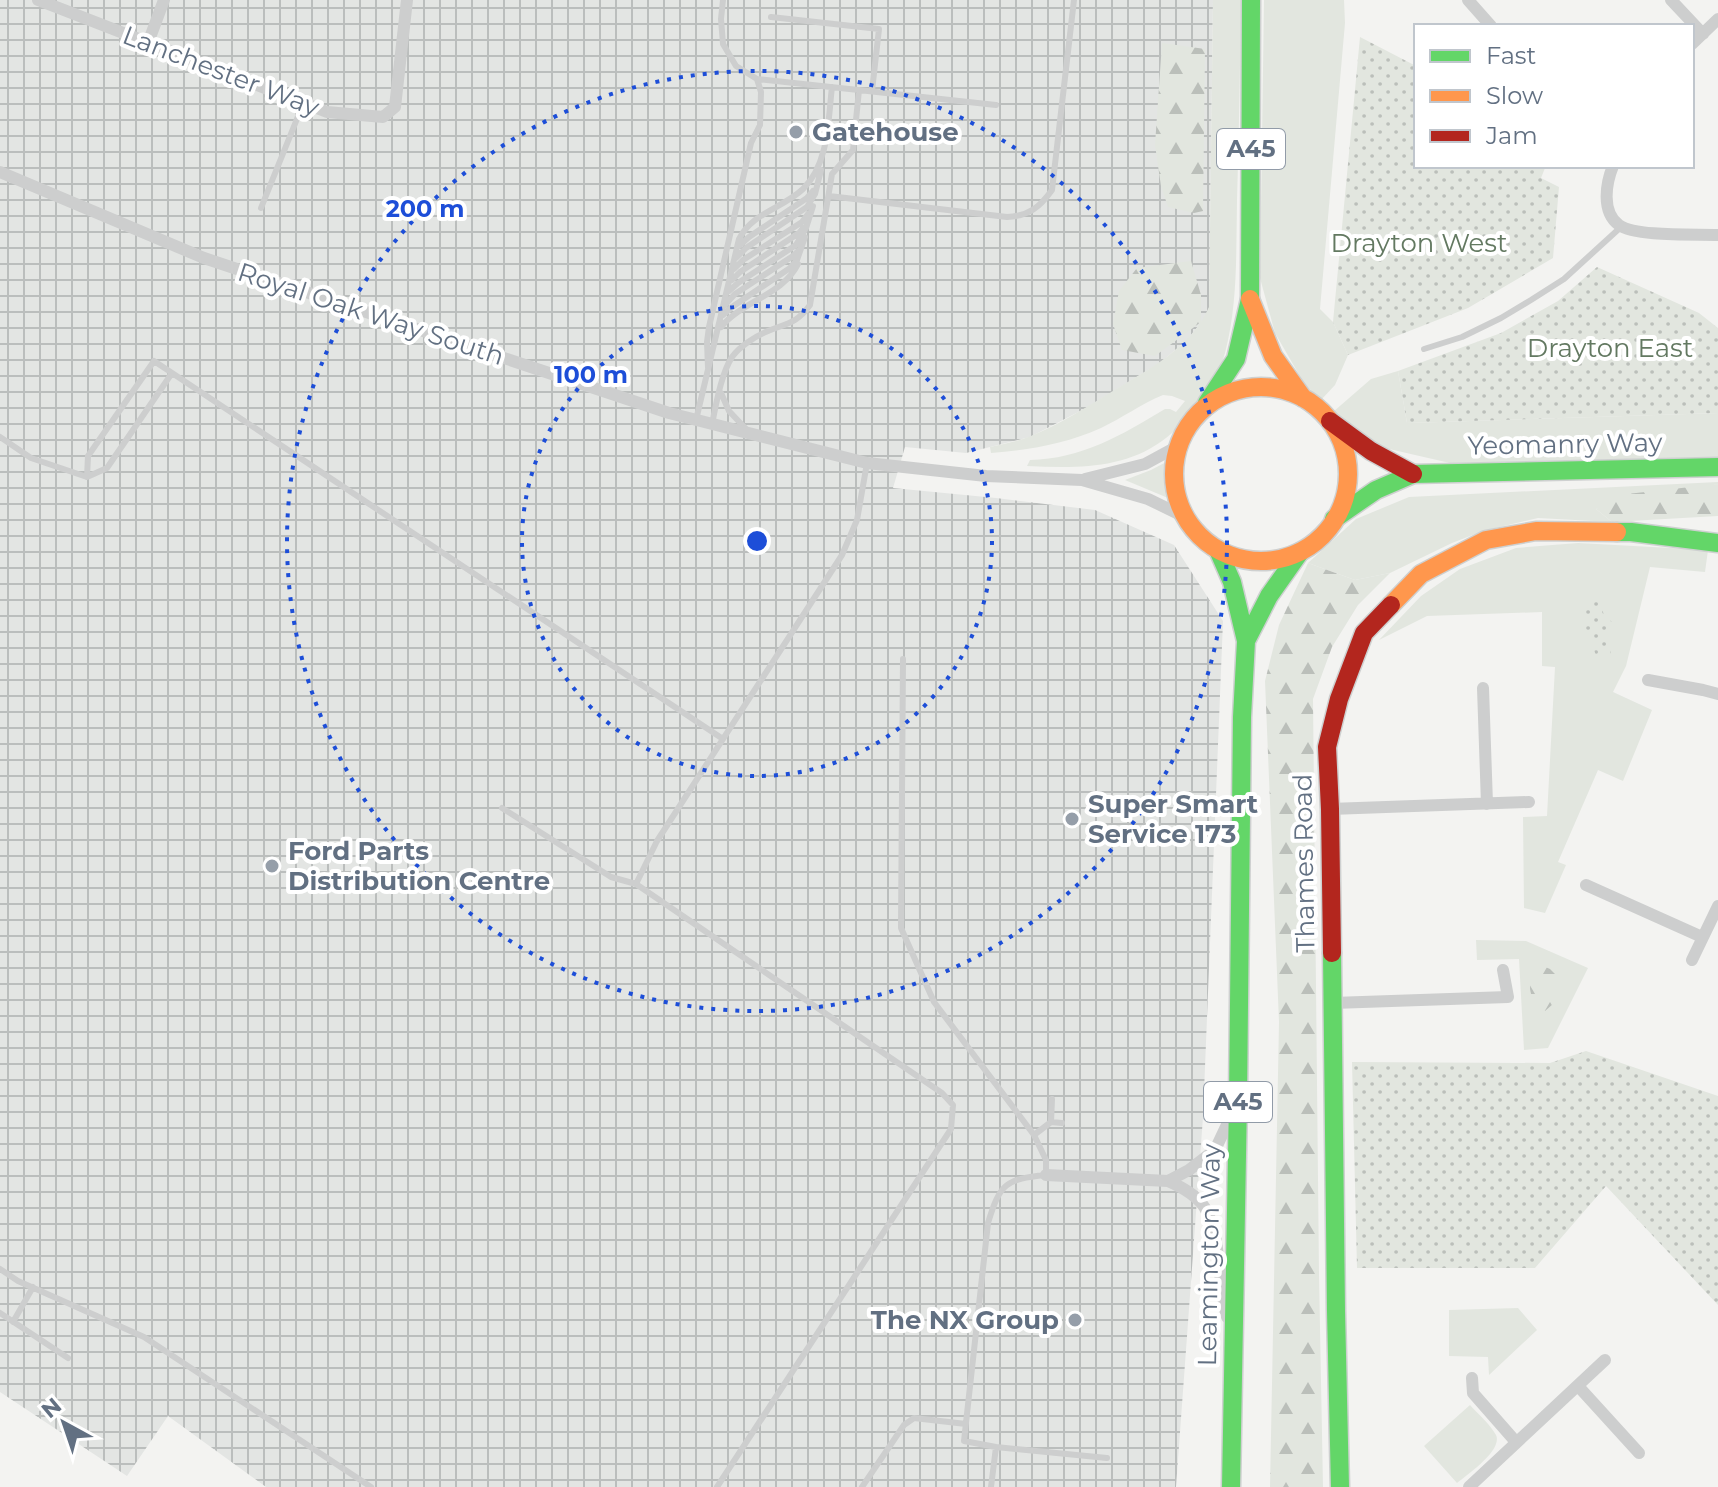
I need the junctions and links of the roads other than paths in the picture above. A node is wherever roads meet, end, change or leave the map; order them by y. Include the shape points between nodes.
1 (38, 0) edge
2 (164, 0) edge
3 (407, 0) edge
4 (723, 0) edge
5 (1074, 0) edge
6 (1251, 0) edge
7 (1468, 0) edge
8 (1671, 0) edge
9 (771, 17) dead end
10 (1718, 19) edge
11 (1489, 24) edge
12 (1694, 24) edge
13 (1694, 24) edge
14 (1703, 34) junction
15 (1694, 42) edge
16 (148, 43) junction
17 (757, 79) junction
18 (832, 87) junction
19 (859, 90) junction
20 (872, 91) junction
21 (303, 103) junction
22 (996, 105) dead end
23 (823, 159) junction
24 (1612, 168) edge
25 (821, 170) junction
26 (0, 172) edge
27 (818, 184) junction
28 (815, 195) junction
29 (829, 196) junction
30 (813, 206) junction
31 (261, 208) dead end
32 (810, 218) junction
33 (1621, 227) junction
34 (807, 230) junction
35 (1718, 235) edge
36 (804, 241) junction
37 (736, 253) junction
38 (733, 265) junction
39 (730, 277) junction
40 (728, 288) junction
41 (1250, 299) junction
42 (725, 300) junction
43 (722, 311) junction
44 (719, 323) junction
45 (716, 335) junction
46 (1424, 349) dead end
47 (708, 368) junction
48 (172, 373) junction
49 (720, 390) junction
50 (1303, 399) junction
51 (1204, 409) junction
52 (696, 420) junction
53 (1330, 421) junction
54 (712, 424) junction
55 (755, 435) junction
56 (0, 437) edge
57 (1180, 445) junction
58 (867, 463) junction
59 (1718, 467) edge
60 (1413, 474) junction
61 (87, 477) junction
62 (1082, 480) junction
63 (1185, 517) junction
64 (1334, 519) junction
65 (1718, 543) edge
66 (1218, 550) junction
67 (1300, 552) junction
68 (1246, 641) junction
69 (903, 659) dead end
70 (1648, 680) dead end
71 (1483, 688) dead end
72 (1718, 694) edge
73 (723, 739) junction
74 (1529, 802) dead end
75 (1487, 804) junction
76 (502, 808) dead end
77 (1330, 809) junction
78 (636, 884) junction
79 (1586, 885) dead end
80 (1718, 906) edge
81 (1702, 937) junction
82 (1692, 960) dead end
83 (1503, 970) dead end
84 (1333, 1003) junction
85 (1052, 1099) dead end
86 (1238, 1100) junction
87 (1051, 1122) junction
88 (1062, 1123) dead end
89 (1034, 1135) junction
90 (1046, 1175) junction
91 (1168, 1181) junction
92 (0, 1269) edge
93 (33, 1287) junction
94 (0, 1313) edge
95 (13, 1322) junction
96 (1234, 1340) junction
97 (68, 1358) dead end
98 (1605, 1360) dead end
99 (1472, 1378) dead end
100 (1578, 1386) junction
101 (966, 1424) junction
102 (1516, 1442) junction
103 (996, 1447) junction
104 (1639, 1453) dead end
105 (1107, 1458) dead end
106 (371, 1487) edge
107 (717, 1487) edge
108 (862, 1487) edge
109 (991, 1487) edge
110 (1231, 1487) edge
111 (1340, 1487) edge
112 (1469, 1487) edge

1 - 16 street, Lanchester Way
2 - 16 street
3 - 21 street, Lanchester Way via 395,107 383,117 327,112
4 - 17 lane via 723,44 736,66
5 - 29 lane via 1052,190 1041,205 1007,217
6 - 41 main road, A45
7 - 11 street
8 - 12 street
9 - 20 lane via 879,29
10 - 14 street
13 - 14 street
14 - 15 street
16 - 21 street, Lanchester Way
17 - 18 lane
17 - 47 lane via 760,125 751,143 709,327
18 - 19 lane
18 - 23 lane
19 - 20 lane
19 - 29 lane via 853,150 832,174
20 - 22 lane
21 - 31 lane
23 - 25 lane
23 - 37 lane via 804,188 744,230
24 - 33 street via 1608,207
25 - 27 lane
25 - 37 lane via 810,195 744,240
26 - 52 street, Royal Oak Way South via 204,258
27 - 28 lane
27 - 38 lane via 807,207 746,248
28 - 30 lane
28 - 39 lane via 805,219 743,260
29 - 49 lane via 810,305 791,323 748,342 732,356
30 - 32 lane
30 - 40 lane via 802,230 736,275
32 - 34 lane
32 - 42 lane via 796,245 738,283
33 - 35 street
33 - 46 lane via 1564,279 1531,300 1475,331
34 - 36 lane
34 - 43 lane via 793,256 735,294
36 - 44 lane via 790,268 728,310
36 - 45 lane via 791,277 725,321
37 - 38 lane
38 - 39 lane
39 - 40 lane
40 - 42 lane
41 - 50 main road, A45 via 1273,356
41 - 51 main road, A45 via 1236,359
42 - 43 lane
43 - 44 lane
44 - 45 lane
45 - 47 lane
47 - 52 lane
48 - 61 lane via 107,468
48 - 61 lane via 154,361 88,456
48 - 73 lane
49 - 54 lane
49 - 55 lane via 729,411
50 - 51 main road via 1284,390 1256,387 1226,394
50 - 53 main road
51 - 57 main road
52 - 54 street, Royal Oak Way South
53 - 60 main road
53 - 64 main road via 1348,466 1347,487
54 - 55 street, Royal Oak Way South
55 - 58 street, Royal Oak Way South
56 - 61 lane via 31,458
57 - 62 street, Royal Oak Way South via 1145,464
57 - 63 main road via 1174,487
58 - 62 street, Royal Oak Way South
58 - 73 lane via 857,520 842,555
59 - 60 main road, Yeomanry Way
60 - 64 main road, Yeomanry Way via 1376,490
62 - 63 street, Royal Oak Way South via 1148,499
63 - 66 main road
64 - 67 main road
65 - 77 main road, Thames Road via 1631,532 1536,531 1486,540 1421,574 1364,633 1327,747
66 - 67 main road via 1246,561
66 - 68 main road, Leamington Way / A45
67 - 68 main road, Leamington Way / A45
68 - 86 main road, Leamington Way / A45
69 - 89 lane via 901,928 934,1002
70 - 72 street
71 - 75 street
73 - 78 lane via 657,841
74 - 75 street
75 - 77 street
76 - 78 lane via 611,877
77 - 84 main road, Thames Road
78 - 107 lane via 953,1105 951,1129
79 - 81 street
80 - 81 street
81 - 82 street
83 - 84 street via 1508,997
84 - 111 main road, Thames Road
85 - 87 lane
86 - 91 street via 1215,1150
86 - 96 main road, Leamington Way / A45
87 - 88 lane
87 - 89 lane
89 - 90 lane via 1046,1160
90 - 91 street
90 - 101 lane via 1017,1178 993,1205
91 - 96 street via 1207,1209 1221,1298
92 - 93 lane
93 - 95 lane
93 - 106 lane via 144,1337
94 - 95 lane
95 - 97 lane
96 - 110 main road, Leamington Way / A45
98 - 100 street
99 - 102 street via 1473,1393
100 - 102 street
100 - 104 street
101 - 103 lane via 964,1441
101 - 108 lane via 914,1418
102 - 112 street
103 - 105 lane
103 - 109 lane

